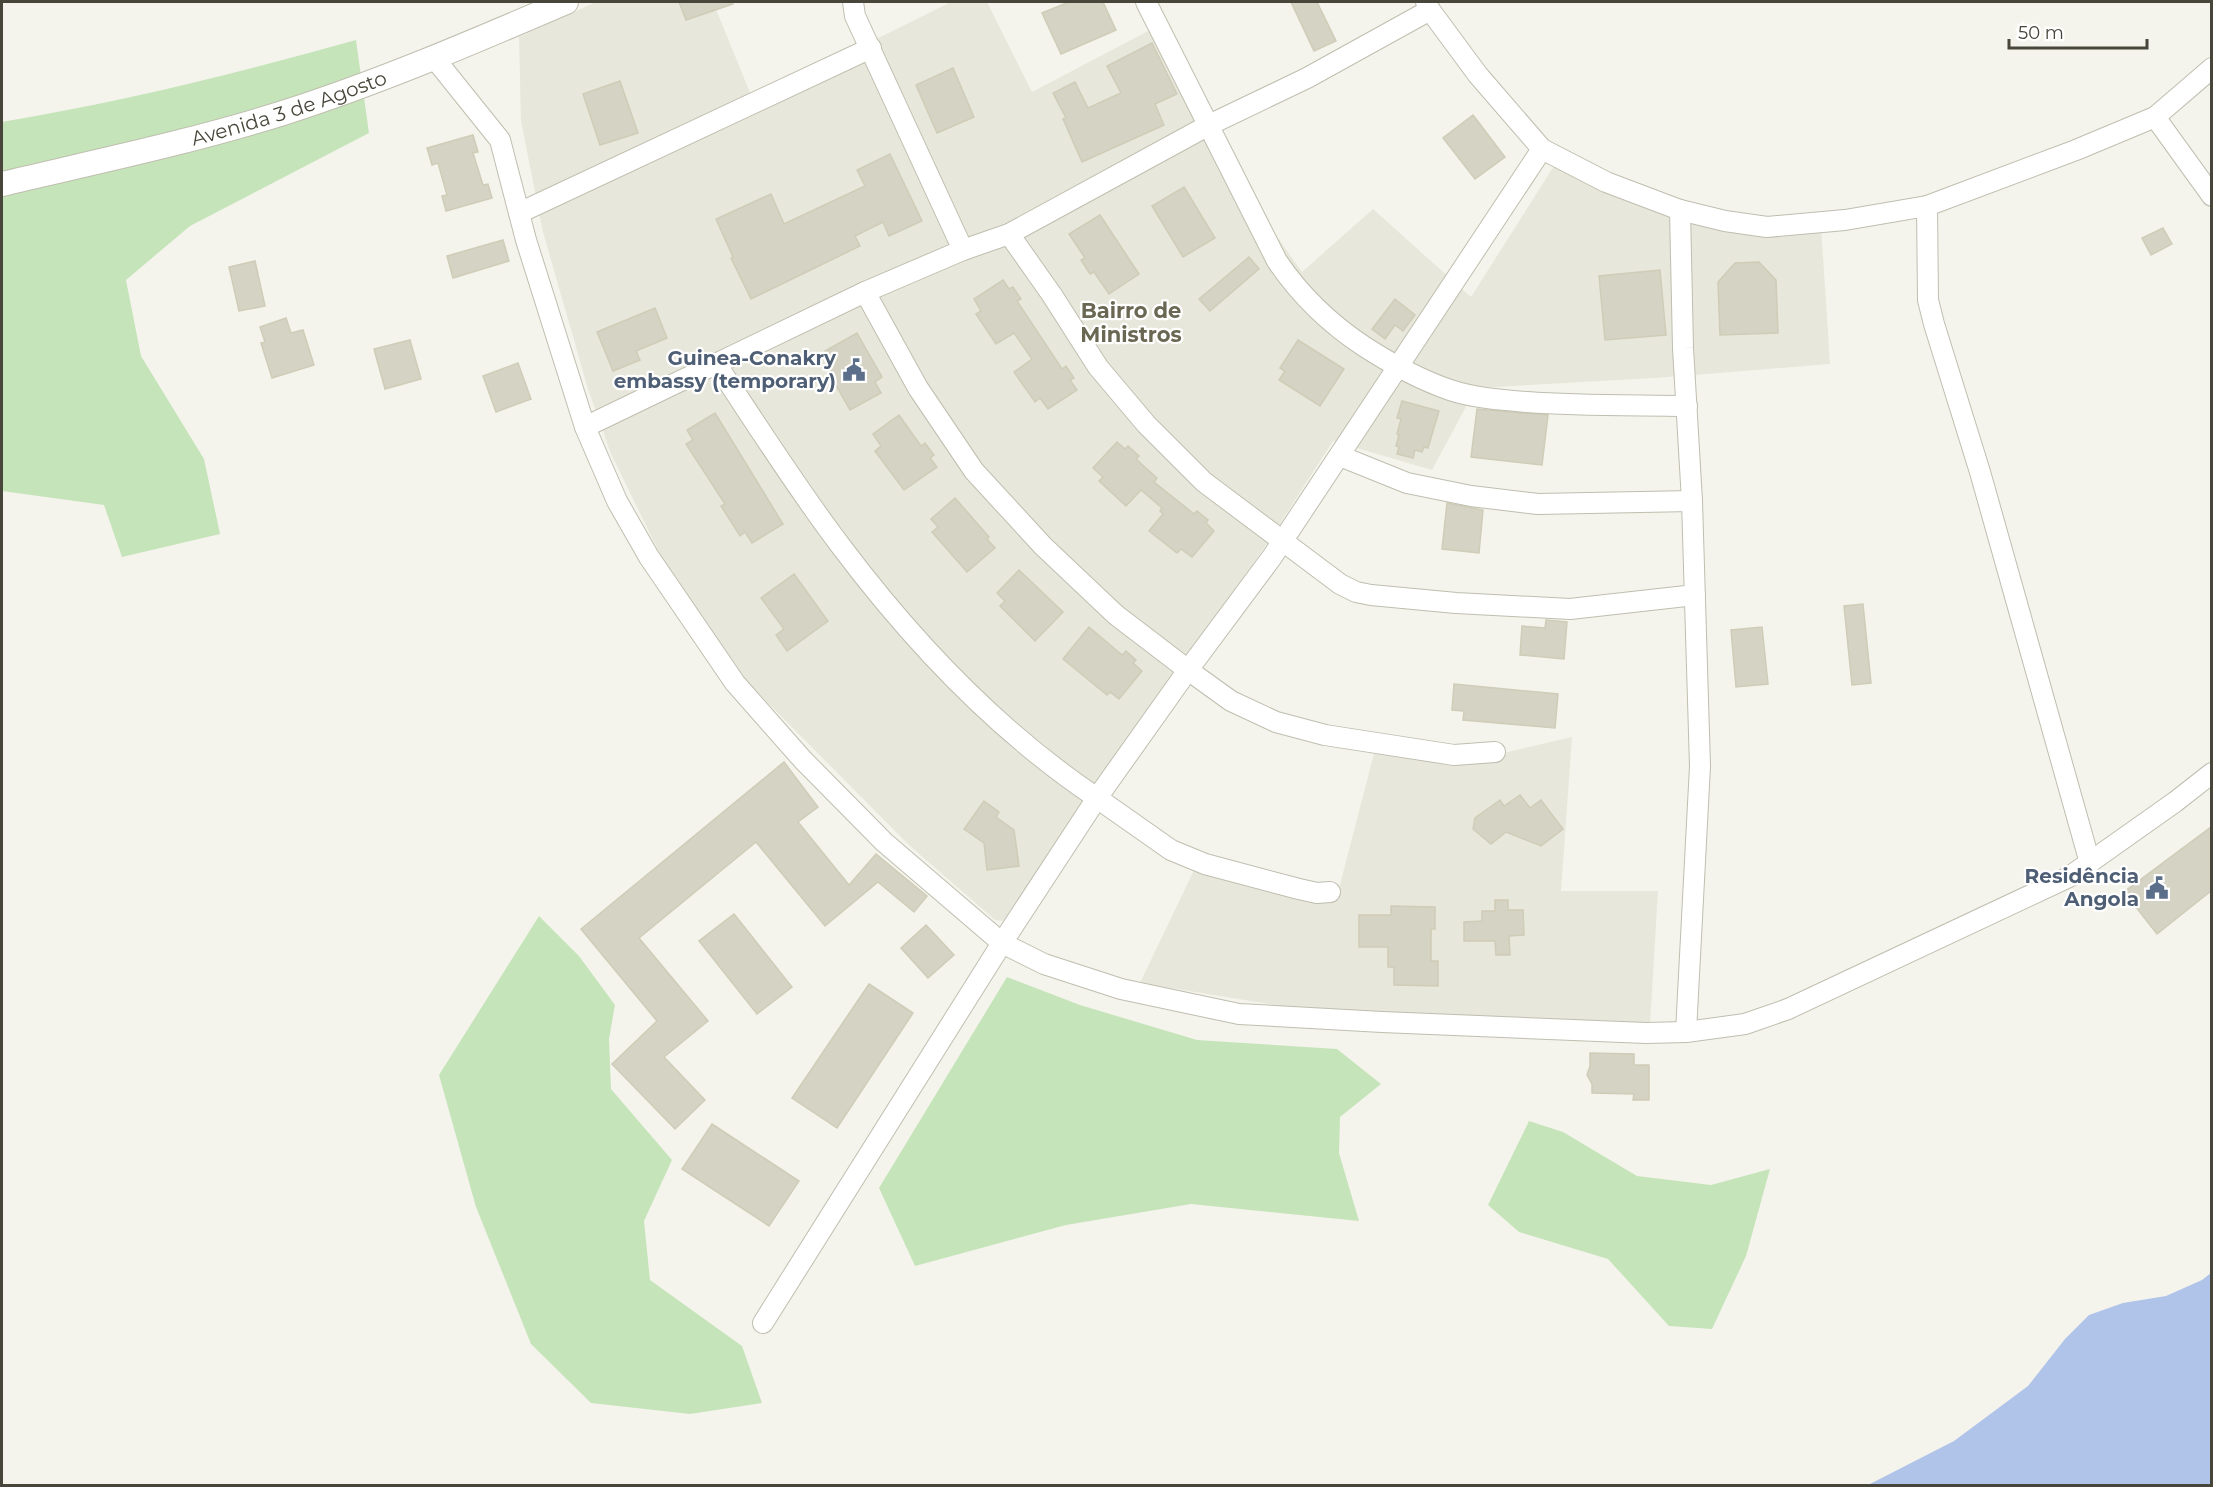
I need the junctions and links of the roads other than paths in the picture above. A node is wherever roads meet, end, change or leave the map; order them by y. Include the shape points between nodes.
1 (566, 2) edge
2 (853, 2) edge
3 (1146, 2) edge
4 (1428, 6) edge
5 (871, 48) junction
6 (435, 59) junction
7 (2211, 68) edge
8 (2155, 117) junction
9 (1209, 125) junction
10 (1542, 149) junction
11 (2, 184) edge
12 (2211, 196) edge
13 (1927, 206) junction
14 (1680, 210) junction
15 (519, 213) junction
16 (1009, 234) junction
17 (963, 250) junction
18 (865, 292) junction
19 (717, 365) junction
20 (1398, 369) junction
21 (1687, 406) junction
22 (585, 427) junction
23 (1340, 456) junction
24 (1692, 501) junction
25 (1283, 541) junction
26 (1695, 595) junction
27 (1188, 670) junction
28 (1495, 752) dead end
29 (2211, 773) edge
30 (1097, 798) junction
31 (2090, 863) junction
32 (1330, 892) dead end
33 (1002, 943) junction
34 (1686, 1032) junction
35 (763, 1323) dead end

1 - 6 street, Avenida 3 de Agosto
2 - 5 street via 855,16
3 - 9 street
4 - 9 street via 1307,78
4 - 10 street via 1478,75
5 - 15 street
5 - 17 street
6 - 11 street, Avenida 3 de Agosto via 283,113
6 - 15 street via 500,140
7 - 8 street
8 - 12 street
8 - 13 street
9 - 16 street
9 - 20 street via 1277,261 1292,283 1348,335
10 - 14 street via 1606,182
10 - 20 street
13 - 14 street via 1845,220 1767,227
13 - 31 street via 1928,300
14 - 21 street
15 - 22 street
16 - 17 street
16 - 25 street via 1098,368 1146,424 1204,482
17 - 18 street
18 - 19 street
18 - 27 street via 918,388 974,471 1043,546 1116,615
19 - 22 street
19 - 30 street via 839,544 896,616 990,714
20 - 21 street via 1452,391 1498,400
20 - 23 street
21 - 24 street
22 - 33 street via 617,501 735,683 802,760 884,842
23 - 24 street via 1407,483 1471,496 1538,504
23 - 25 street
24 - 26 street
25 - 26 street via 1340,584 1371,595 1570,609
25 - 27 street
26 - 34 street via 1700,766
27 - 28 street via 1232,701 1276,722 1325,735 1454,755
27 - 30 street
29 - 31 street
30 - 32 street via 1171,850 1205,864 1299,889
30 - 33 street
31 - 34 street via 2068,877 1788,1009 1745,1024
33 - 34 street via 1044,963 1121,989 1239,1014
33 - 35 street

